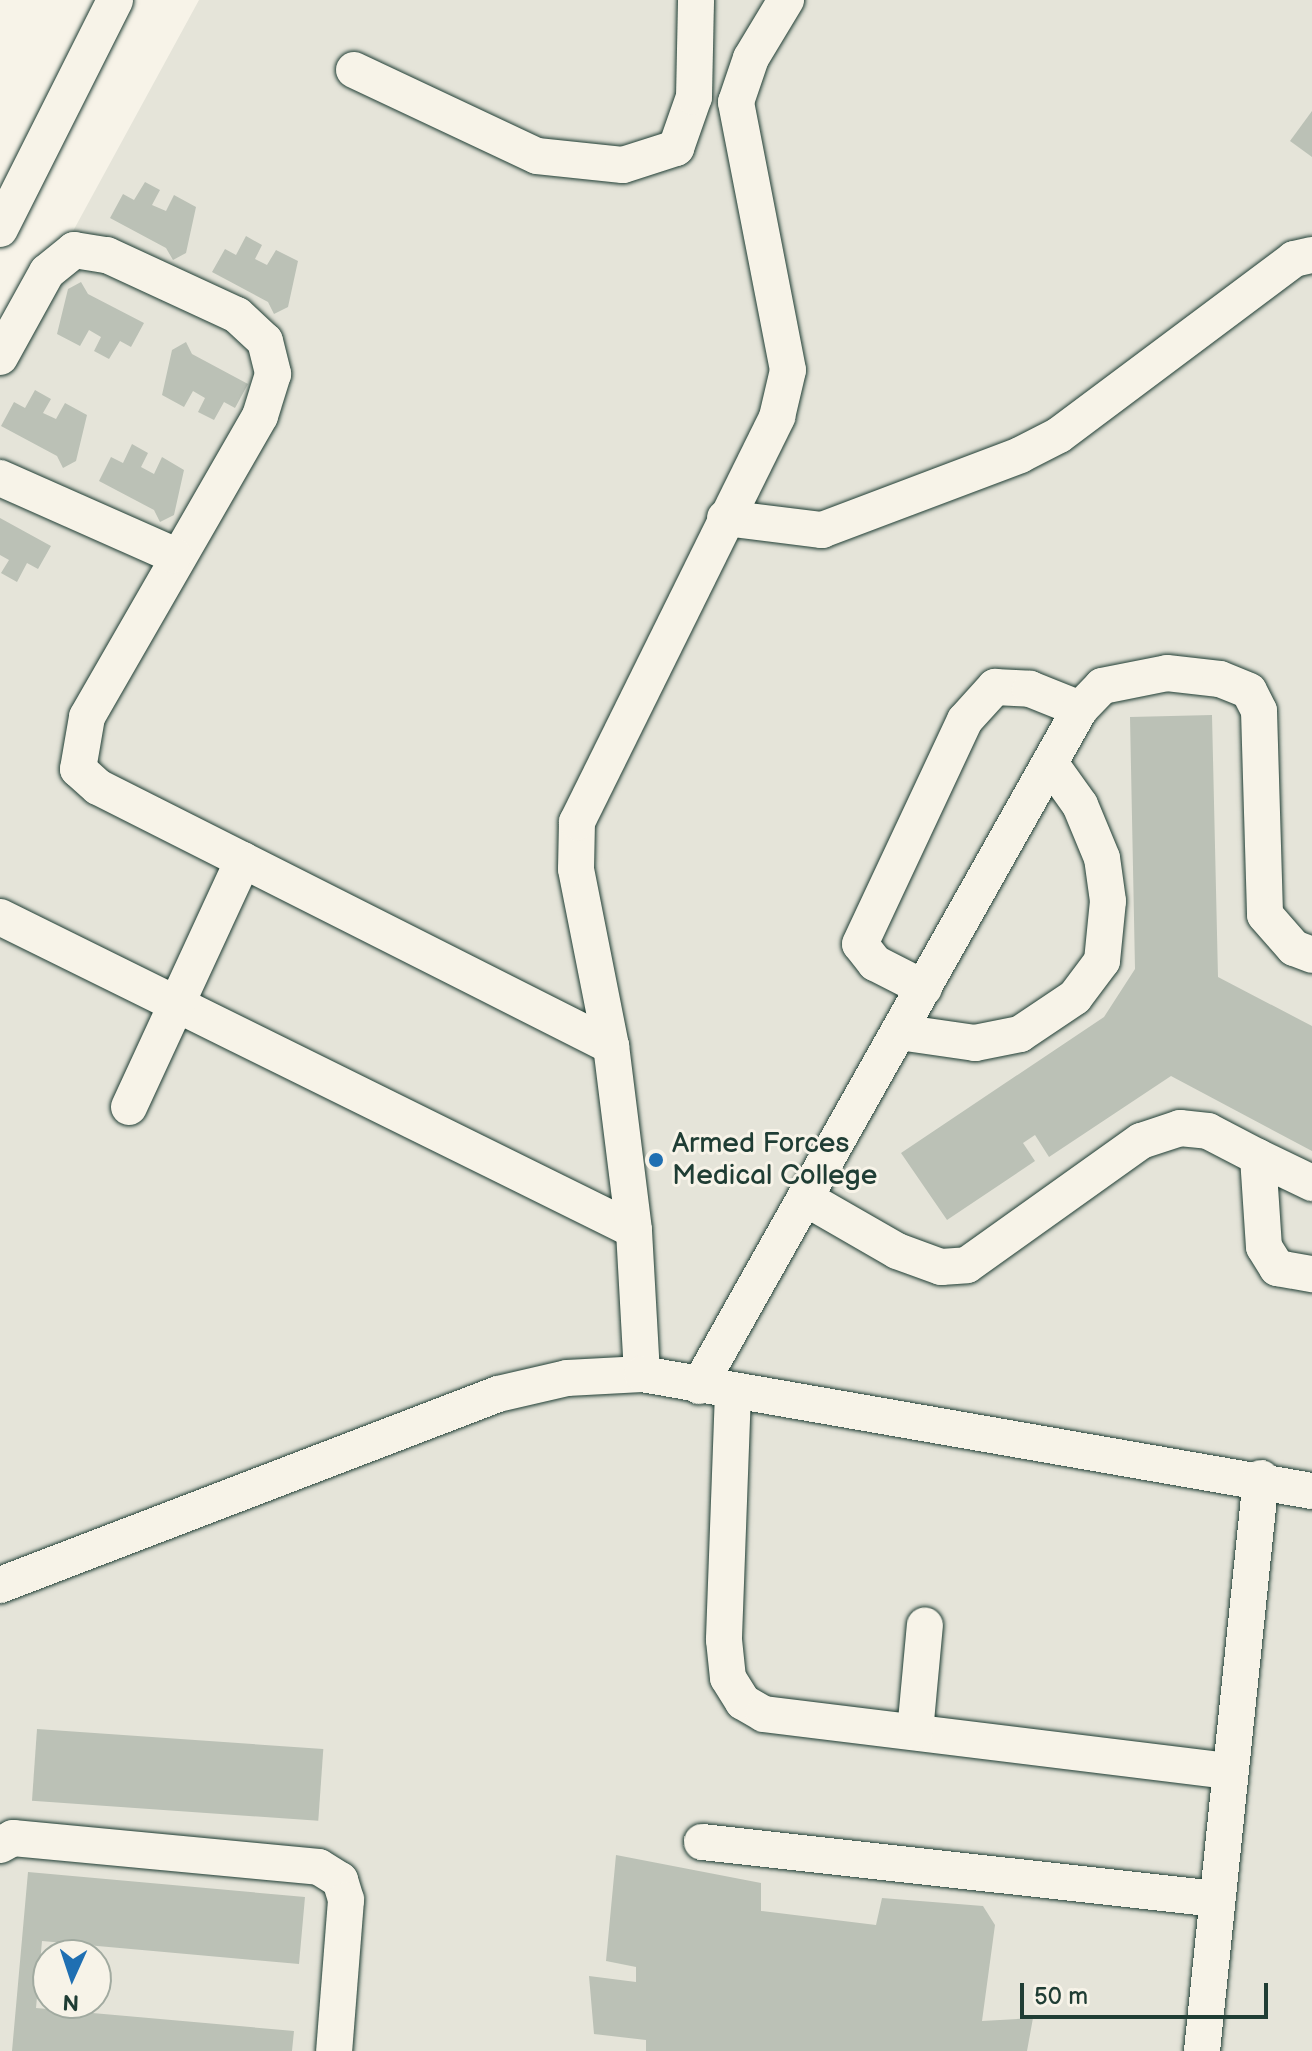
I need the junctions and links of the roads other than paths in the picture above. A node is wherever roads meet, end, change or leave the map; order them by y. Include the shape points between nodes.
1 (115, 0) edge
2 (696, 0) edge
3 (786, 0) edge
4 (354, 70) dead end
5 (0, 229) edge
6 (1312, 255) edge
7 (0, 357) edge
8 (0, 478) edge
9 (725, 518) junction
10 (174, 555) junction
11 (1080, 709) junction
12 (1050, 763) junction
13 (243, 860) junction
14 (0, 917) edge
15 (1312, 955) edge
16 (924, 988) junction
17 (179, 1009) junction
18 (899, 1032) junction
19 (611, 1046) junction
20 (129, 1107) dead end
21 (1258, 1157) junction
22 (1312, 1183) edge
23 (805, 1198) junction
24 (634, 1230) junction
25 (1312, 1274) edge
26 (642, 1374) junction
27 (716, 1389) junction
28 (1261, 1478) junction
29 (1312, 1491) edge
30 (0, 1585) edge
31 (925, 1625) dead end
32 (915, 1732) junction
33 (1230, 1771) junction
34 (702, 1842) dead end
35 (0, 1845) edge
36 (1217, 1899) junction
37 (334, 2051) edge
38 (1202, 2051) edge

1 - 5 street
2 - 4 street via 694,97 676,148 623,165 537,156
3 - 9 street via 751,58 736,102 788,370 777,417
6 - 9 street via 1294,259 1059,435 1020,455 822,530
7 - 10 street via 47,272 74,250 107,255 237,315 265,341 273,374 260,416
8 - 10 street
9 - 19 street via 577,822 576,869
10 - 13 street via 87,717 78,769 98,787
11 - 12 street
11 - 15 street via 1102,686 1130,676 1220,679 1249,691 1259,711 1265,915 1294,948
11 - 16 street via 1030,689 995,687 965,720 860,944 875,963
12 - 16 street
12 - 18 street via 1080,805 1102,858 1102,961 1075,997 1020,1034 975,1043
13 - 17 street
13 - 19 street
14 - 17 street
16 - 18 street
17 - 20 street
17 - 24 street
18 - 23 street
19 - 24 street
21 - 22 street
21 - 23 street via 1208,1131 1180,1128 1141,1141 967,1265 941,1267 897,1251
21 - 25 street via 1264,1247 1277,1268
23 - 27 street
24 - 26 street
26 - 27 street
26 - 30 street via 567,1378 498,1394
27 - 28 street
27 - 32 street via 728,1678 743,1702 764,1714
28 - 29 street
28 - 33 street
31 - 32 street
32 - 33 street
33 - 36 street
34 - 36 street
35 - 37 street via 13,1838 304,1866 340,1880 346,1900
36 - 38 street

